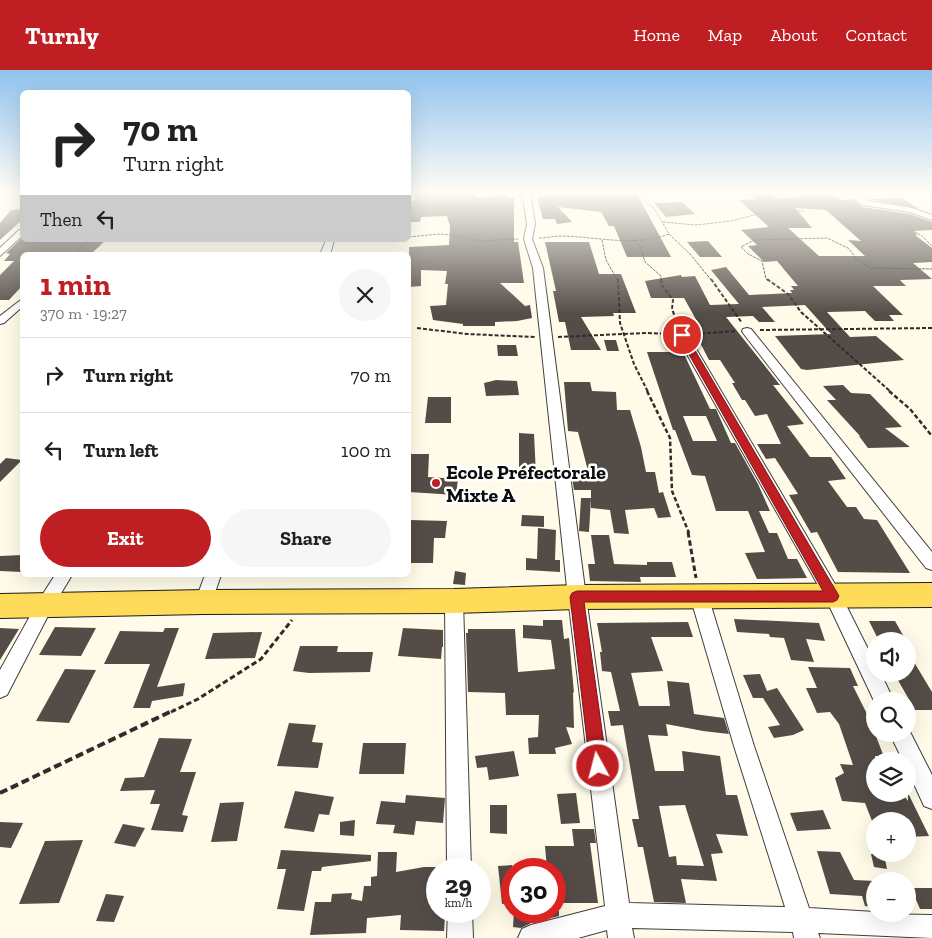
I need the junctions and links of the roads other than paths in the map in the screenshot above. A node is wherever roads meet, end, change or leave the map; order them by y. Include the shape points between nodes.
1 (529, 233) edge
2 (20, 234) edge
3 (0, 253) edge
4 (20, 304) edge
5 (0, 321) edge
6 (747, 331) road end
7 (682, 335) road end
8 (932, 564) edge
9 (63, 577) edge
10 (212, 577) edge
11 (932, 595) edge
12 (699, 596) junction
13 (833, 596) junction
14 (577, 597) junction
15 (454, 600) junction
16 (204, 602) junction
17 (45, 605) junction
18 (0, 606) edge
19 (0, 689) edge
20 (880, 692) edge
21 (904, 742) edge
22 (932, 798) edge
23 (459, 858) edge
24 (460, 923) edge
25 (619, 927) edge
26 (932, 927) edge
27 (804, 929) edge
28 (460, 938) edge
29 (532, 938) edge

1 - 14 street via 528,239 538,268
2 - 3 street
4 - 5 street
6 - 8 street
7 - 13 street
9 - 17 street
10 - 16 street
11 - 13 main road
12 - 13 main road
12 - 14 main road
12 - 27 street
13 - 20 street
14 - 15 main road
14 - 25 street
15 - 16 main road
15 - 23 street
16 - 17 main road
17 - 18 main road
17 - 19 street
21 - 22 street
24 - 28 street
25 - 27 street
25 - 29 street
26 - 27 street

